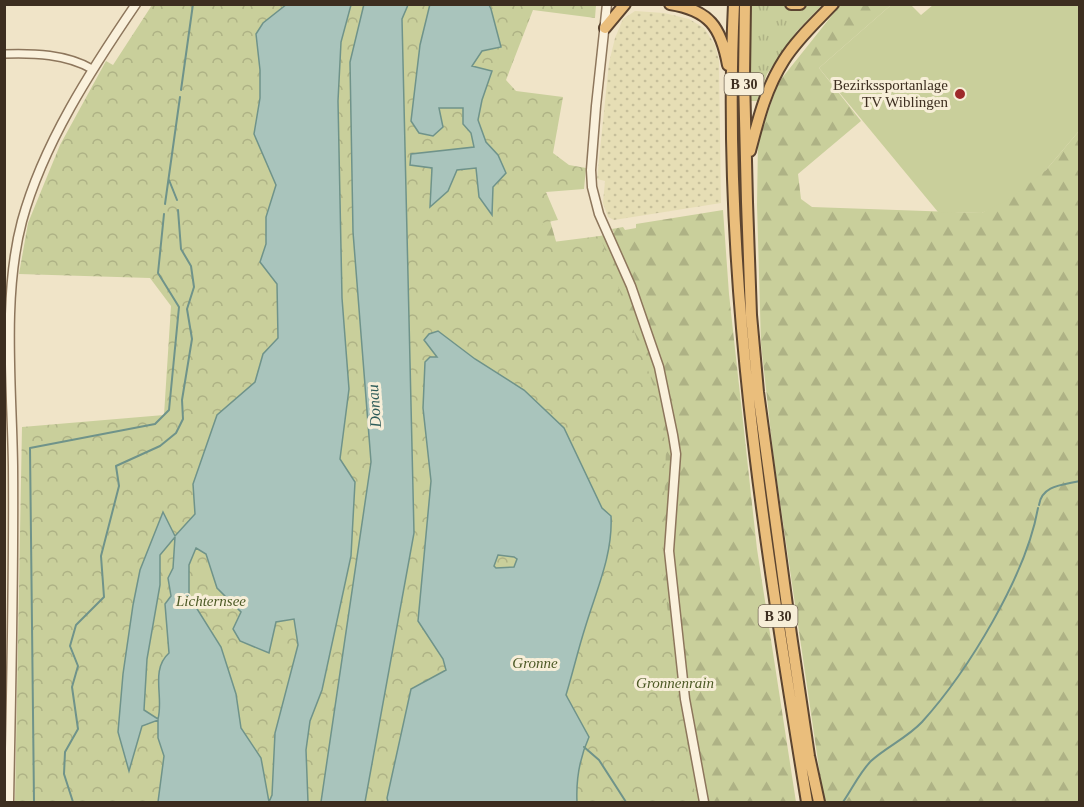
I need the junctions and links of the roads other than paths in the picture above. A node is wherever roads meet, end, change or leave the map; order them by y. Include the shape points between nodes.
1 (135, 4) edge
2 (607, 4) edge
3 (625, 4) edge
4 (670, 4) edge
5 (734, 4) edge
6 (745, 4) edge
7 (791, 4) edge
8 (800, 4) edge
9 (833, 4) edge
10 (605, 28) junction
11 (4, 54) edge
12 (92, 69) junction
13 (732, 89) junction
14 (747, 163) junction
15 (9, 802) edge
16 (704, 802) edge
17 (807, 802) edge
18 (819, 802) edge

1 - 12 street
2 - 10 street
3 - 10 highway
4 - 13 highway via 694,10 717,28
5 - 13 highway, B 30
6 - 14 highway, B 30
7 - 8 highway
9 - 14 highway via 793,48 776,75
10 - 16 street via 592,187 659,367 673,435 676,454 669,551 685,699
11 - 12 street via 59,57
12 - 15 street via 40,170 22,222 12,276
13 - 17 highway, B 30 via 734,230 751,429
14 - 18 highway, B 30 via 751,315 766,456

